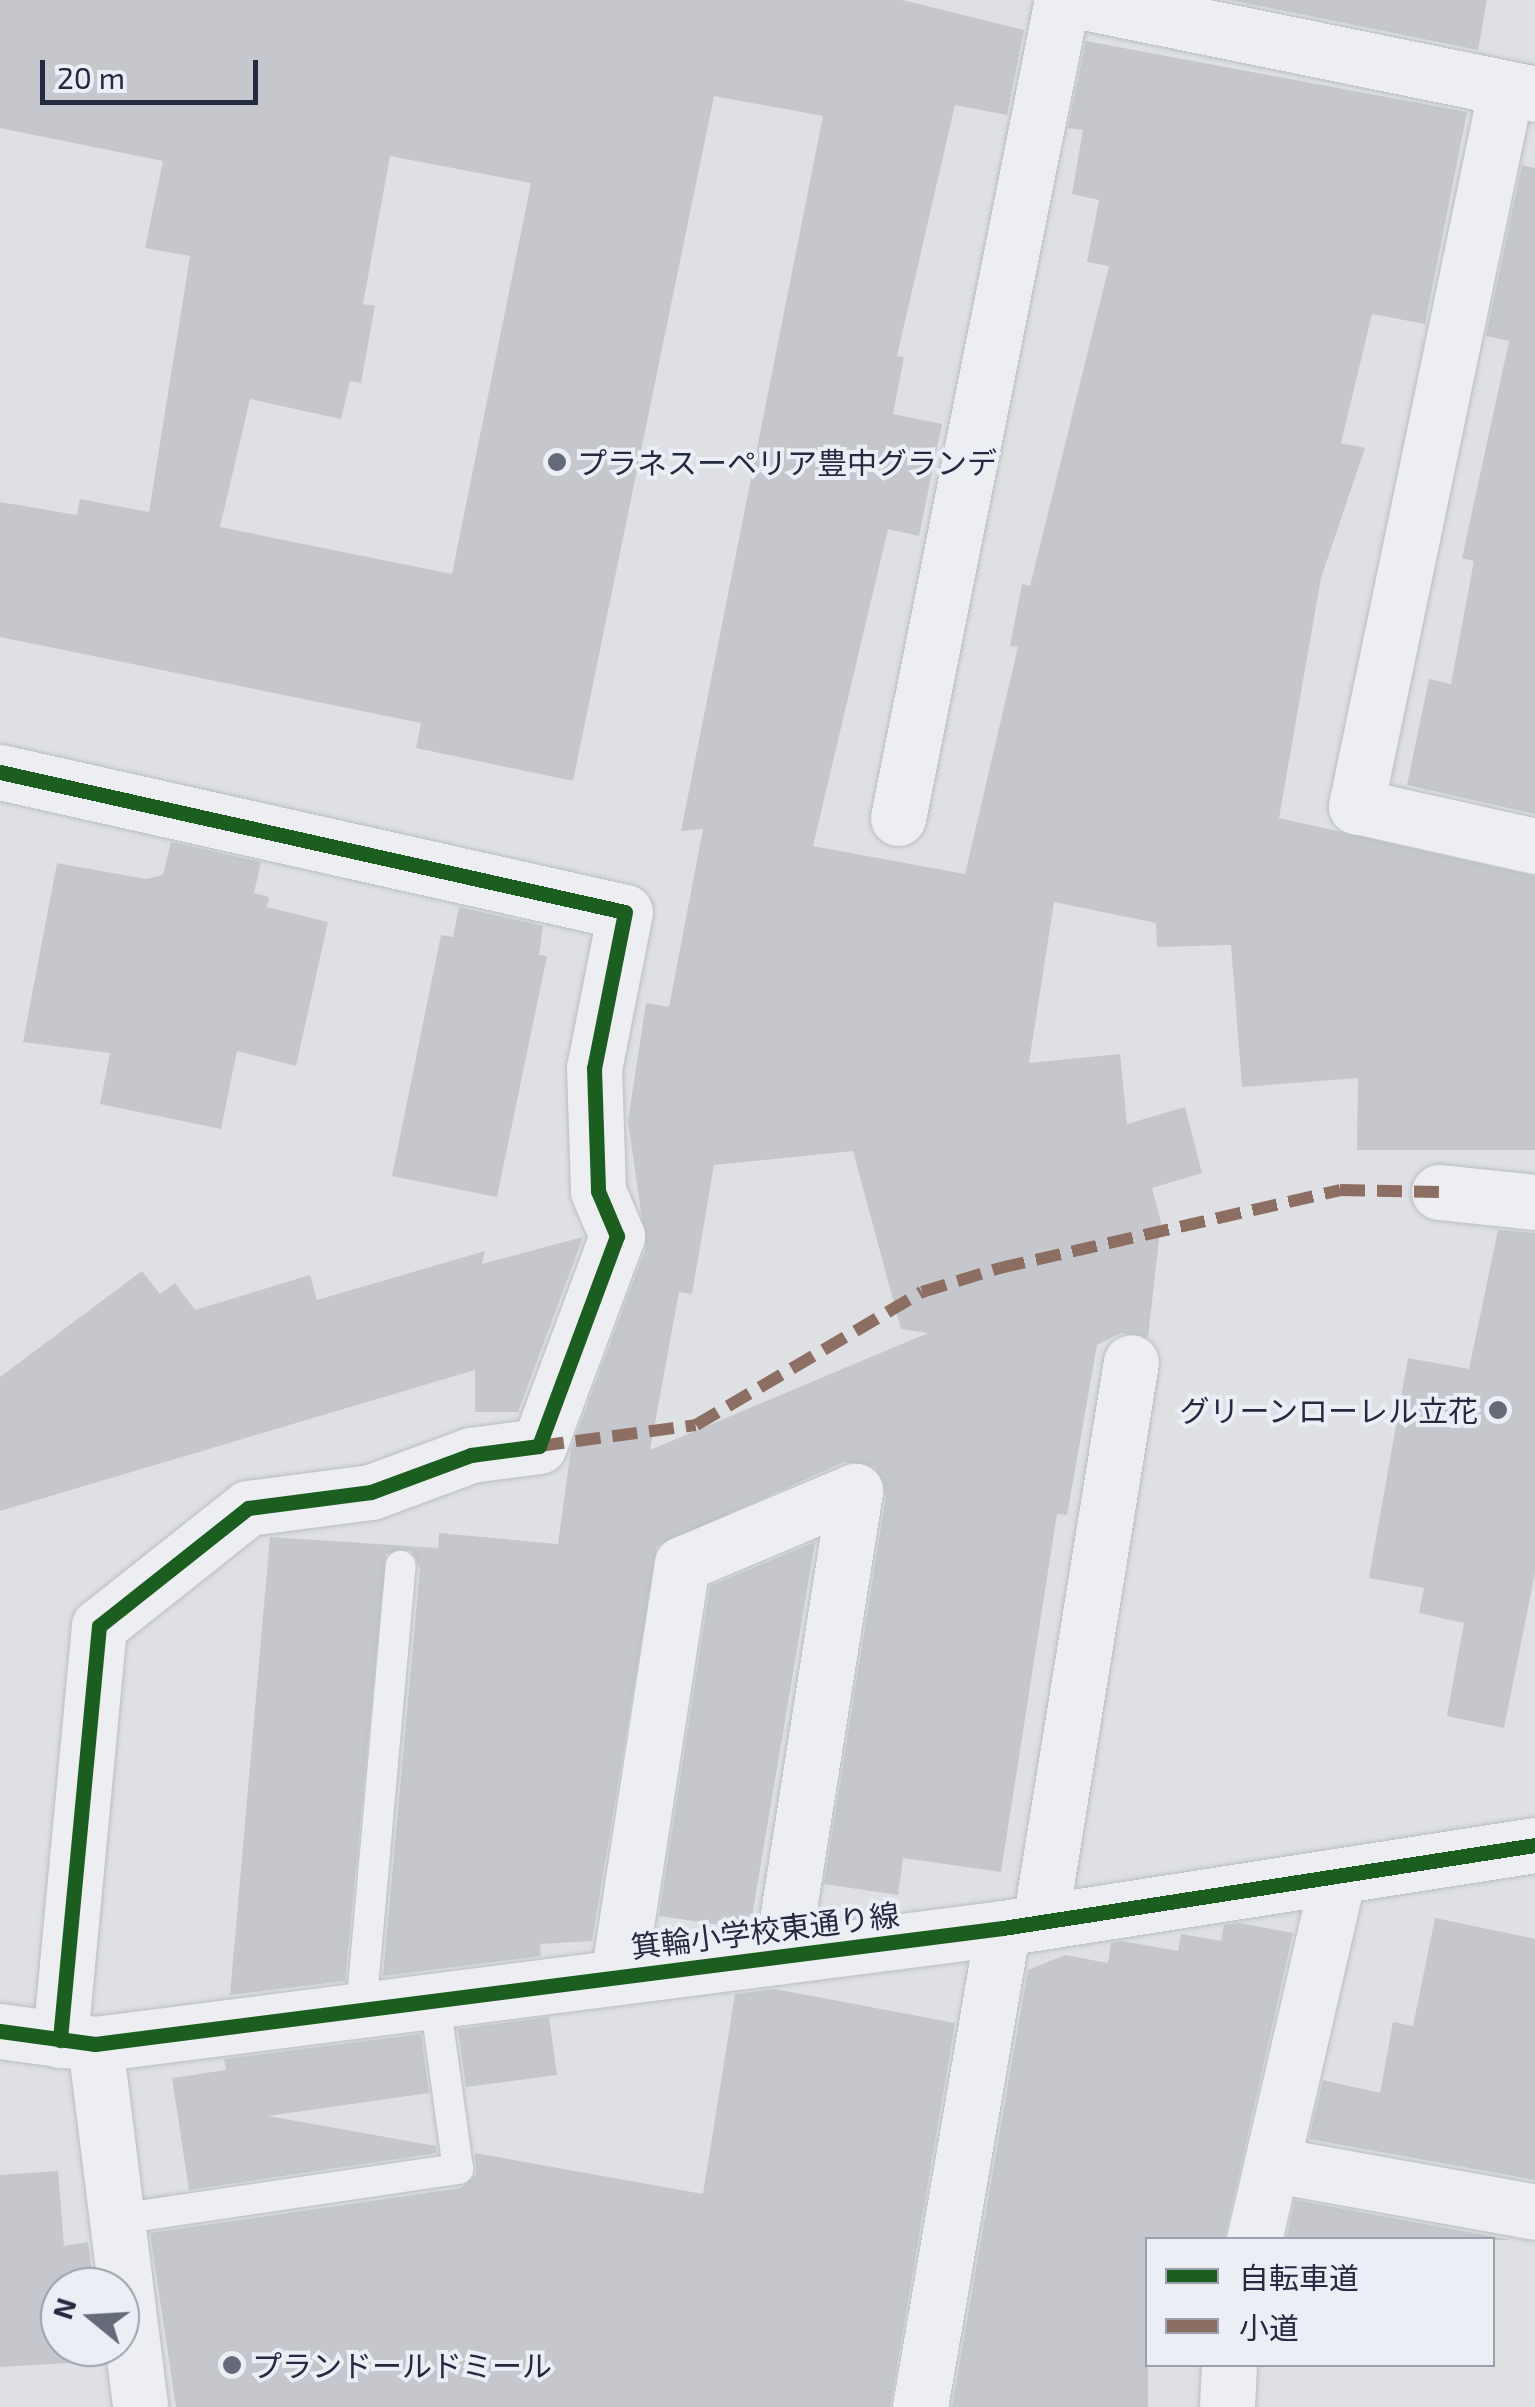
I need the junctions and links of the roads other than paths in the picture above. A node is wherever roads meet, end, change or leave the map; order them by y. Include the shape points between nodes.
1 (1062, 0) edge
2 (1074, 0) edge
3 (1148, 7) edge
4 (1521, 91) edge
5 (0, 772) edge
6 (898, 818) dead end
7 (1535, 846) edge
8 (1439, 1192) dead end
9 (1535, 1202) edge
10 (1130, 1362) dead end
11 (401, 1566) dead end
12 (1535, 1845) edge
13 (1338, 1876) junction
14 (1021, 1925) junction
15 (781, 1956) junction
16 (618, 1977) junction
17 (435, 2000) junction
18 (361, 2010) junction
19 (0, 2031) edge
20 (78, 2042) junction
21 (1275, 2165) junction
22 (1535, 2212) edge
23 (118, 2219) junction
24 (1255, 2237) edge
25 (1229, 2367) edge
26 (140, 2407) edge
27 (920, 2407) edge
28 (1228, 2407) edge

1 - 6 street
2 - 3 street
3 - 4 street
4 - 7 street via 1356,806
5 - 20 street via 625,912 594,1068 598,1191 617,1236 539,1446 471,1455 372,1492 248,1508 99,1626
8 - 9 street
10 - 14 street
11 - 18 lane
12 - 13 street, 箕輪小学校東通り線
13 - 14 street, 箕輪小学校東通り線
13 - 21 street
14 - 15 street, 箕輪小学校東通り線
14 - 27 street
15 - 16 street, 箕輪小学校東通り線
15 - 16 street via 855,1491 682,1564
16 - 17 street, 箕輪小学校東通り線
17 - 18 street, 箕輪小学校東通り線
17 - 23 lane via 458,2169
18 - 20 street, 箕輪小学校東通り線
19 - 20 street, 箕輪小学校東通り線
20 - 23 street
21 - 22 street
21 - 24 street
23 - 26 street
25 - 28 street

